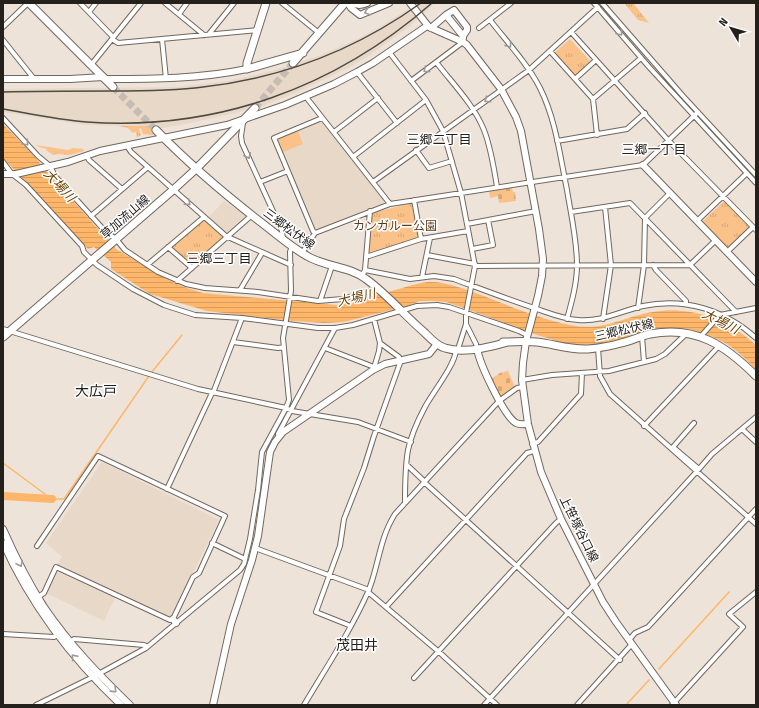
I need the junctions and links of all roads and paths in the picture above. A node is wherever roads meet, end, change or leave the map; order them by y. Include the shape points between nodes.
1 (29, 3) edge
2 (80, 3) edge
3 (96, 3) edge
4 (141, 3) edge
5 (165, 3) edge
6 (187, 3) edge
7 (234, 3) edge
8 (266, 3) edge
9 (282, 3) edge
10 (346, 3) edge
11 (352, 3) edge
12 (367, 3) edge
13 (390, 3) edge
14 (410, 3) edge
15 (511, 3) edge
16 (594, 3) edge
17 (602, 3) edge
18 (598, 7) junction
19 (88, 12) junction
20 (179, 14) junction
21 (446, 15) junction
22 (490, 20) junction
23 (3, 27) edge
24 (429, 27) junction
25 (479, 28) dead end
26 (258, 30) junction
27 (571, 32) junction
28 (319, 33) junction
29 (206, 34) junction
30 (112, 38) junction
31 (162, 39) junction
32 (463, 39) junction
33 (3, 40) edge
34 (550, 51) junction
35 (389, 52) junction
36 (302, 53) junction
37 (641, 58) junction
38 (596, 60) junction
39 (436, 62) junction
40 (293, 63) tunnel mouth
41 (90, 65) junction
42 (247, 69) junction
43 (529, 70) junction
44 (357, 72) junction
45 (104, 78) junction
46 (3, 79) edge
47 (166, 79) junction
48 (575, 79) junction
49 (35, 80) junction
50 (411, 81) junction
51 (615, 81) junction
52 (112, 87) tunnel mouth
53 (501, 90) junction
54 (306, 97) junction
55 (378, 98) junction
56 (593, 99) junction
57 (426, 100) junction
58 (255, 108) tunnel mouth
59 (473, 110) junction
60 (698, 112) junction
61 (645, 113) junction
62 (693, 116) junction
63 (3, 118) edge
64 (322, 118) junction
65 (244, 119) junction
66 (397, 123) junction
67 (156, 130) tunnel mouth
68 (443, 131) junction
69 (334, 132) junction
70 (597, 134) junction
71 (164, 138) junction
72 (557, 140) junction
73 (668, 140) junction
74 (127, 146) junction
75 (416, 150) junction
76 (87, 156) junction
77 (353, 157) junction
78 (452, 161) junction
79 (3, 162) edge
80 (643, 165) junction
81 (48, 166) junction
82 (148, 167) junction
83 (196, 169) junction
84 (288, 171) junction
85 (747, 173) junction
86 (3, 174) edge
87 (14, 174) junction
88 (756, 175) edge
89 (564, 177) junction
90 (260, 182) junction
91 (373, 182) junction
92 (530, 182) junction
93 (756, 183) edge
94 (497, 187) junction
95 (122, 189) junction
96 (173, 190) junction
97 (461, 193) junction
98 (670, 193) junction
99 (723, 196) junction
100 (414, 200) junction
101 (390, 204) junction
102 (605, 207) junction
103 (536, 211) junction
104 (370, 212) junction
105 (571, 212) junction
106 (92, 216) junction
107 (252, 216) junction
108 (204, 217) junction
109 (645, 218) junction
110 (488, 220) junction
111 (697, 221) junction
112 (467, 224) junction
113 (754, 229) edge
114 (468, 231) junction
115 (315, 232) junction
116 (227, 237) junction
117 (430, 238) junction
118 (420, 239) junction
119 (115, 240) junction
120 (284, 240) junction
121 (716, 240) junction
122 (292, 246) junction
123 (168, 247) junction
124 (472, 249) junction
125 (727, 252) junction
126 (262, 253) junction
127 (302, 254) junction
128 (427, 255) junction
129 (367, 256) junction
130 (94, 258) junction
131 (147, 265) junction
132 (290, 265) junction
133 (475, 265) junction
134 (611, 265) junction
135 (644, 265) junction
136 (653, 265) junction
137 (690, 265) junction
138 (332, 266) junction
139 (542, 266) junction
140 (577, 266) junction
141 (192, 268) junction
142 (364, 273) junction
143 (422, 277) junction
144 (754, 277) edge
145 (177, 281) junction
146 (470, 287) junction
147 (379, 289) junction
148 (240, 290) junction
149 (291, 297) junction
150 (320, 301) junction
151 (686, 304) junction
152 (638, 308) junction
153 (756, 308) edge
154 (534, 309) junction
155 (401, 310) junction
156 (466, 311) junction
157 (736, 312) junction
158 (720, 315) junction
159 (242, 318) junction
160 (374, 319) junction
161 (567, 319) junction
162 (603, 319) junction
163 (286, 324) junction
164 (466, 324) junction
165 (335, 328) junction
166 (6, 330) edge
167 (687, 334) junction
168 (702, 335) junction
169 (527, 336) junction
170 (642, 336) junction
171 (3, 337) edge
172 (756, 338) edge
173 (233, 342) junction
174 (380, 343) junction
175 (438, 344) junction
176 (720, 345) junction
177 (476, 346) junction
178 (284, 348) junction
179 (325, 348) junction
180 (458, 348) junction
181 (598, 348) junction
182 (400, 360) junction
183 (644, 362) junction
184 (374, 368) junction
185 (599, 373) junction
186 (582, 374) junction
187 (756, 376) edge
188 (523, 383) junction
189 (213, 393) junction
190 (499, 401) junction
191 (289, 410) junction
192 (310, 413) junction
193 (756, 417) edge
194 (694, 423) dead end
195 (528, 424) junction
196 (644, 426) junction
197 (376, 429) junction
198 (742, 429) junction
199 (279, 436) junction
200 (411, 442) junction
201 (756, 442) edge
202 (532, 444) junction
203 (534, 451) junction
204 (678, 453) junction
205 (407, 465) junction
206 (697, 470) junction
207 (425, 482) junction
208 (167, 489) junction
209 (261, 491) junction
210 (404, 503) junction
211 (756, 509) edge
212 (748, 518) junction
213 (562, 519) junction
214 (466, 520) junction
215 (756, 524) edge
216 (3, 529) edge
217 (3, 543) edge
218 (212, 543) junction
219 (37, 546) dead end
220 (255, 548) junction
221 (248, 559) junction
222 (517, 566) junction
223 (329, 576) junction
224 (594, 584) junction
225 (368, 591) junction
226 (756, 592) edge
227 (38, 597) junction
228 (386, 608) junction
229 (568, 612) junction
230 (174, 621) junction
231 (351, 626) junction
232 (3, 634) edge
233 (57, 635) junction
234 (70, 642) junction
235 (631, 642) junction
236 (147, 647) junction
237 (439, 652) junction
238 (620, 660) junction
239 (95, 676) junction
240 (414, 678) dead end
241 (490, 698) junction
242 (674, 704) edge
243 (36, 705) edge
244 (120, 705) edge
245 (130, 705) edge
246 (213, 705) edge
247 (304, 705) edge
248 (484, 705) edge
249 (497, 705) edge
250 (577, 705) edge

1 - 23 street
1 - 41 main road
2 - 19 street
3 - 19 street
4 - 30 street
5 - 20 street
6 - 20 street
7 - 29 street
8 - 26 main road
9 - 28 street
13 -> 10 street via 360,15
10 - 28 main road
11 - 12 street via 358,6
14 - 24 street
15 - 22 street
16 - 18 street
17 - 60 street
18 - 27 street
18 -> 37 street
19 - 30 street
20 - 29 street
21 - 24 street
21 - 32 street, 上笹塚谷口線
21 - 32 street via 453,10 468,27
22 - 25 street
22 -> 43 street
24 - 32 street
24 - 35 street
26 - 29 street
26 - 42 main road
27 - 34 street
27 - 38 street
28 - 36 main road
29 - 31 street
30 - 31 street via 118,43
30 - 41 street
31 - 47 street
32 - 39 street
32 - 53 street, 上笹塚谷口線
33 - 49 street
34 - 43 street
34 - 48 street
35 - 44 street
35 - 50 street
36 - 40 main road
36 - 42 main road
37 - 51 street
37 - 62 street
38 - 48 street
38 - 51 street
39 -> 50 street
39 - 59 street
41 - 45 main road
42 - 47 street
43 - 53 street
43 - 72 street via 545,99
44 - 54 street
44 - 55 street
45 - 47 street
45 - 49 street
45 - 52 main road
46 - 49 street
48 - 56 street
50 - 57 street
51 - 56 street
51 - 61 street
53 -> 59 street
53 - 92 street, 上笹塚谷口線 via 521,131
54 - 64 street
54 - 65 street
55 - 66 street
55 - 69 street
56 - 70 street
57 - 66 street
57 - 68 street
58 - 65 main road, 草加流山線
59 - 68 street
59 - 94 street via 488,141
60 - 62 street
60 - 88 street
61 - 70 street via 627,129
61 - 73 street
62 - 73 street
62 - 85 street
63 -> 81 street
64 - 69 street
64 - 84 street via 274,138
65 - 71 street
65 - 83 main road, 草加流山線
65 -> 90 street via 241,139
66 - 77 street
67 - 71 main road, 三郷松伏線
68 - 75 street
68 - 78 street
69 - 77 street
70 - 72 street
71 - 74 street
71 - 83 main road, 三郷松伏線
72 - 89 street
73 - 80 street
73 - 99 street
74 - 76 street
74 - 82 street
75 - 78 street via 429,168
75 - 91 street
76 - 81 street
76 - 95 street via 88,160
77 - 91 street
78 - 97 street
79 - 87 street
80 - 89 street
80 - 98 street
81 - 87 street
81 - 106 street
82 - 95 street
82 - 96 street
83 - 96 main road, 草加流山線
83 - 107 main road, 三郷松伏線
84 - 90 street
84 - 115 street
85 - 93 street
85 - 99 street
86 - 87 street
87 - 130 street via 82,246 84,252
89 - 92 street
89 - 105 street
90 - 120 street
91 - 101 street
92 - 94 street
92 - 103 street, 上笹塚谷口線
94 - 97 street
95 - 106 street
96 -> 108 street
96 - 119 main road, 草加流山線
97 - 100 street
97 - 112 street
98 - 109 street
98 - 111 street
99 - 111 street
99 - 113 street
100 - 101 street
100 - 118 street
101 - 104 street
102 - 105 street
102 - 109 street via 630,203
102 - 134 street
103 - 110 street
103 - 139 street, 上笹塚谷口線
104 - 115 street
104 - 129 street
105 - 140 street
106 - 119 street
107 - 116 street
107 - 120 main road, 三郷松伏線
108 - 116 street
108 - 123 street
109 - 135 street
109 - 137 street
110 - 112 street
110 - 124 street via 493,245
111 - 121 street
112 - 114 street
113 - 125 street
114 - 117 street
114 - 124 street
115 - 127 street
116 - 126 street
116 - 141 street
117 - 118 street
117 - 128 street
118 - 129 street
119 - 130 main road, 草加流山線
119 - 131 street
120 - 122 main road, 三郷松伏線
121 - 125 street
121 - 137 street
122 - 127 main road, 三郷松伏線
122 - 132 street
123 - 131 street
123 - 141 street
124 - 133 street
125 - 144 street
126 - 132 street
126 - 148 street
127 - 138 main road, 三郷松伏線
128 - 133 street
128 - 143 street
129 - 142 street
130 - 159 street via 99,267 170,307 202,316
130 - 166 main road, 草加流山線
131 - 145 street
132 - 149 street
133 - 139 street
133 - 146 street
134 - 135 street
134 - 140 street
134 - 162 street
135 - 136 street
135 - 152 street
136 - 137 street
136 - 151 street
137 - 157 street
138 - 142 main road, 三郷松伏線
138 - 150 street
139 - 140 street
139 - 154 street, 上笹塚谷口線
140 - 161 street
141 - 145 street
142 - 143 street via 410,279
142 - 147 main road, 三郷松伏線
143 - 146 street via 454,279
145 - 148 street via 205,288
146 - 154 street
146 - 156 street
147 - 150 street via 343,299
147 - 155 main road, 三郷松伏線
148 - 149 street
149 - 150 street
149 - 163 street
151 - 152 street via 659,304
151 - 158 street via 705,308
152 - 162 street
153 - 157 street
154 - 161 street
154 - 169 street, 上笹塚谷口線
155 - 156 street via 433,305
155 - 160 street
155 - 175 main road, 三郷松伏線
156 - 164 street
156 - 169 street
157 - 158 street
158 - 168 street
158 - 172 street via 738,324
159 - 163 street
159 - 173 street
160 - 165 street
160 - 174 street
161 - 162 street
163 - 165 street
163 - 178 street
164 - 177 street
164 - 180 street
165 - 179 street
166 - 171 main road, 草加流山線
166 - 189 street
167 - 168 main road, 三郷松伏線
167 - 170 main road, 三郷松伏線 via 667,332
167 - 183 street via 660,358
168 - 176 main road, 三郷松伏線
169 - 177 main road, 三郷松伏線 via 508,342
169 - 181 main road, 三郷松伏線 via 573,349
169 - 188 street, 上笹塚谷口線
170 - 181 main road, 三郷松伏線
170 - 183 street
173 - 178 street
173 - 189 street
174 - 182 street
174 - 184 street
175 - 180 main road, 三郷松伏線 via 443,348
175 - 182 street via 430,354
176 - 187 main road, 三郷松伏線
176 - 196 street
177 - 180 main road, 三郷松伏線
177 - 190 street
178 - 191 street
179 - 184 street
179 - 191 street
180 - 200 street via 424,409
181 - 185 street
182 - 184 street
182 - 197 street
183 - 185 street
184 - 192 street
185 - 186 street
185 - 196 street via 610,394
186 - 188 street via 552,375
186 - 202 street via 581,394 538,442
188 - 190 street
188 - 195 street, 上笹塚谷口線
189 - 191 street
189 - 208 street
190 - 195 street via 513,421 520,425
190 - 207 street
191 - 192 street
191 - 199 street
191 - 209 street via 262,452
192 - 197 street via 358,422
192 - 199 street
193 - 198 street
194 - 204 street via 673,446
195 - 202 street, 上笹塚谷口線
196 - 204 street
197 - 200 street
197 - 223 street via 344,519 340,546
198 - 201 street
198 - 206 street
199 - 209 street via 268,458
200 - 205 street
202 - 203 street, 上笹塚谷口線
203 - 213 street, 上笹塚谷口線 via 547,488
203 - 214 street via 528,452
204 - 206 street
205 - 207 street
205 - 210 street
206 - 212 street
206 - 224 street
207 - 210 street
207 - 214 street
208 - 218 street via 225,516
208 - 219 street via 98,456
209 - 220 street
209 - 221 street
210 - 225 street via 387,528
211 - 212 street
212 - 215 street
212 - 235 street via 648,627 635,633
213 - 222 street
213 - 224 street, 上笹塚谷口線
214 - 222 street
214 - 228 street
216 -> 227 street
217 - 233 street via 21,580
218 - 221 street
218 - 230 street via 198,573 193,577
220 - 221 street
220 - 223 street
221 - 230 street via 240,570
221 - 246 street
222 - 229 street
222 - 237 street
223 - 225 street
223 - 231 street via 316,612
224 - 229 street
224 - 235 street, 上笹塚谷口線
225 - 228 street
225 - 231 street
226 - 242 street via 729,614 743,627
227 - 230 street via 44,593 56,567
227 - 234 street
228 - 237 street
229 - 238 street
229 - 241 street
230 - 236 street
231 - 247 street
232 - 233 street via 54,637
239 -> 233 street
234 - 236 street via 74,639
234 - 239 street
235 - 238 street
235 - 242 street, 上笹塚谷口線
236 - 239 street
237 - 240 street
237 - 241 street
238 - 250 street
239 - 243 street
239 - 244 street
239 -> 245 street
241 - 248 street
241 - 249 street

